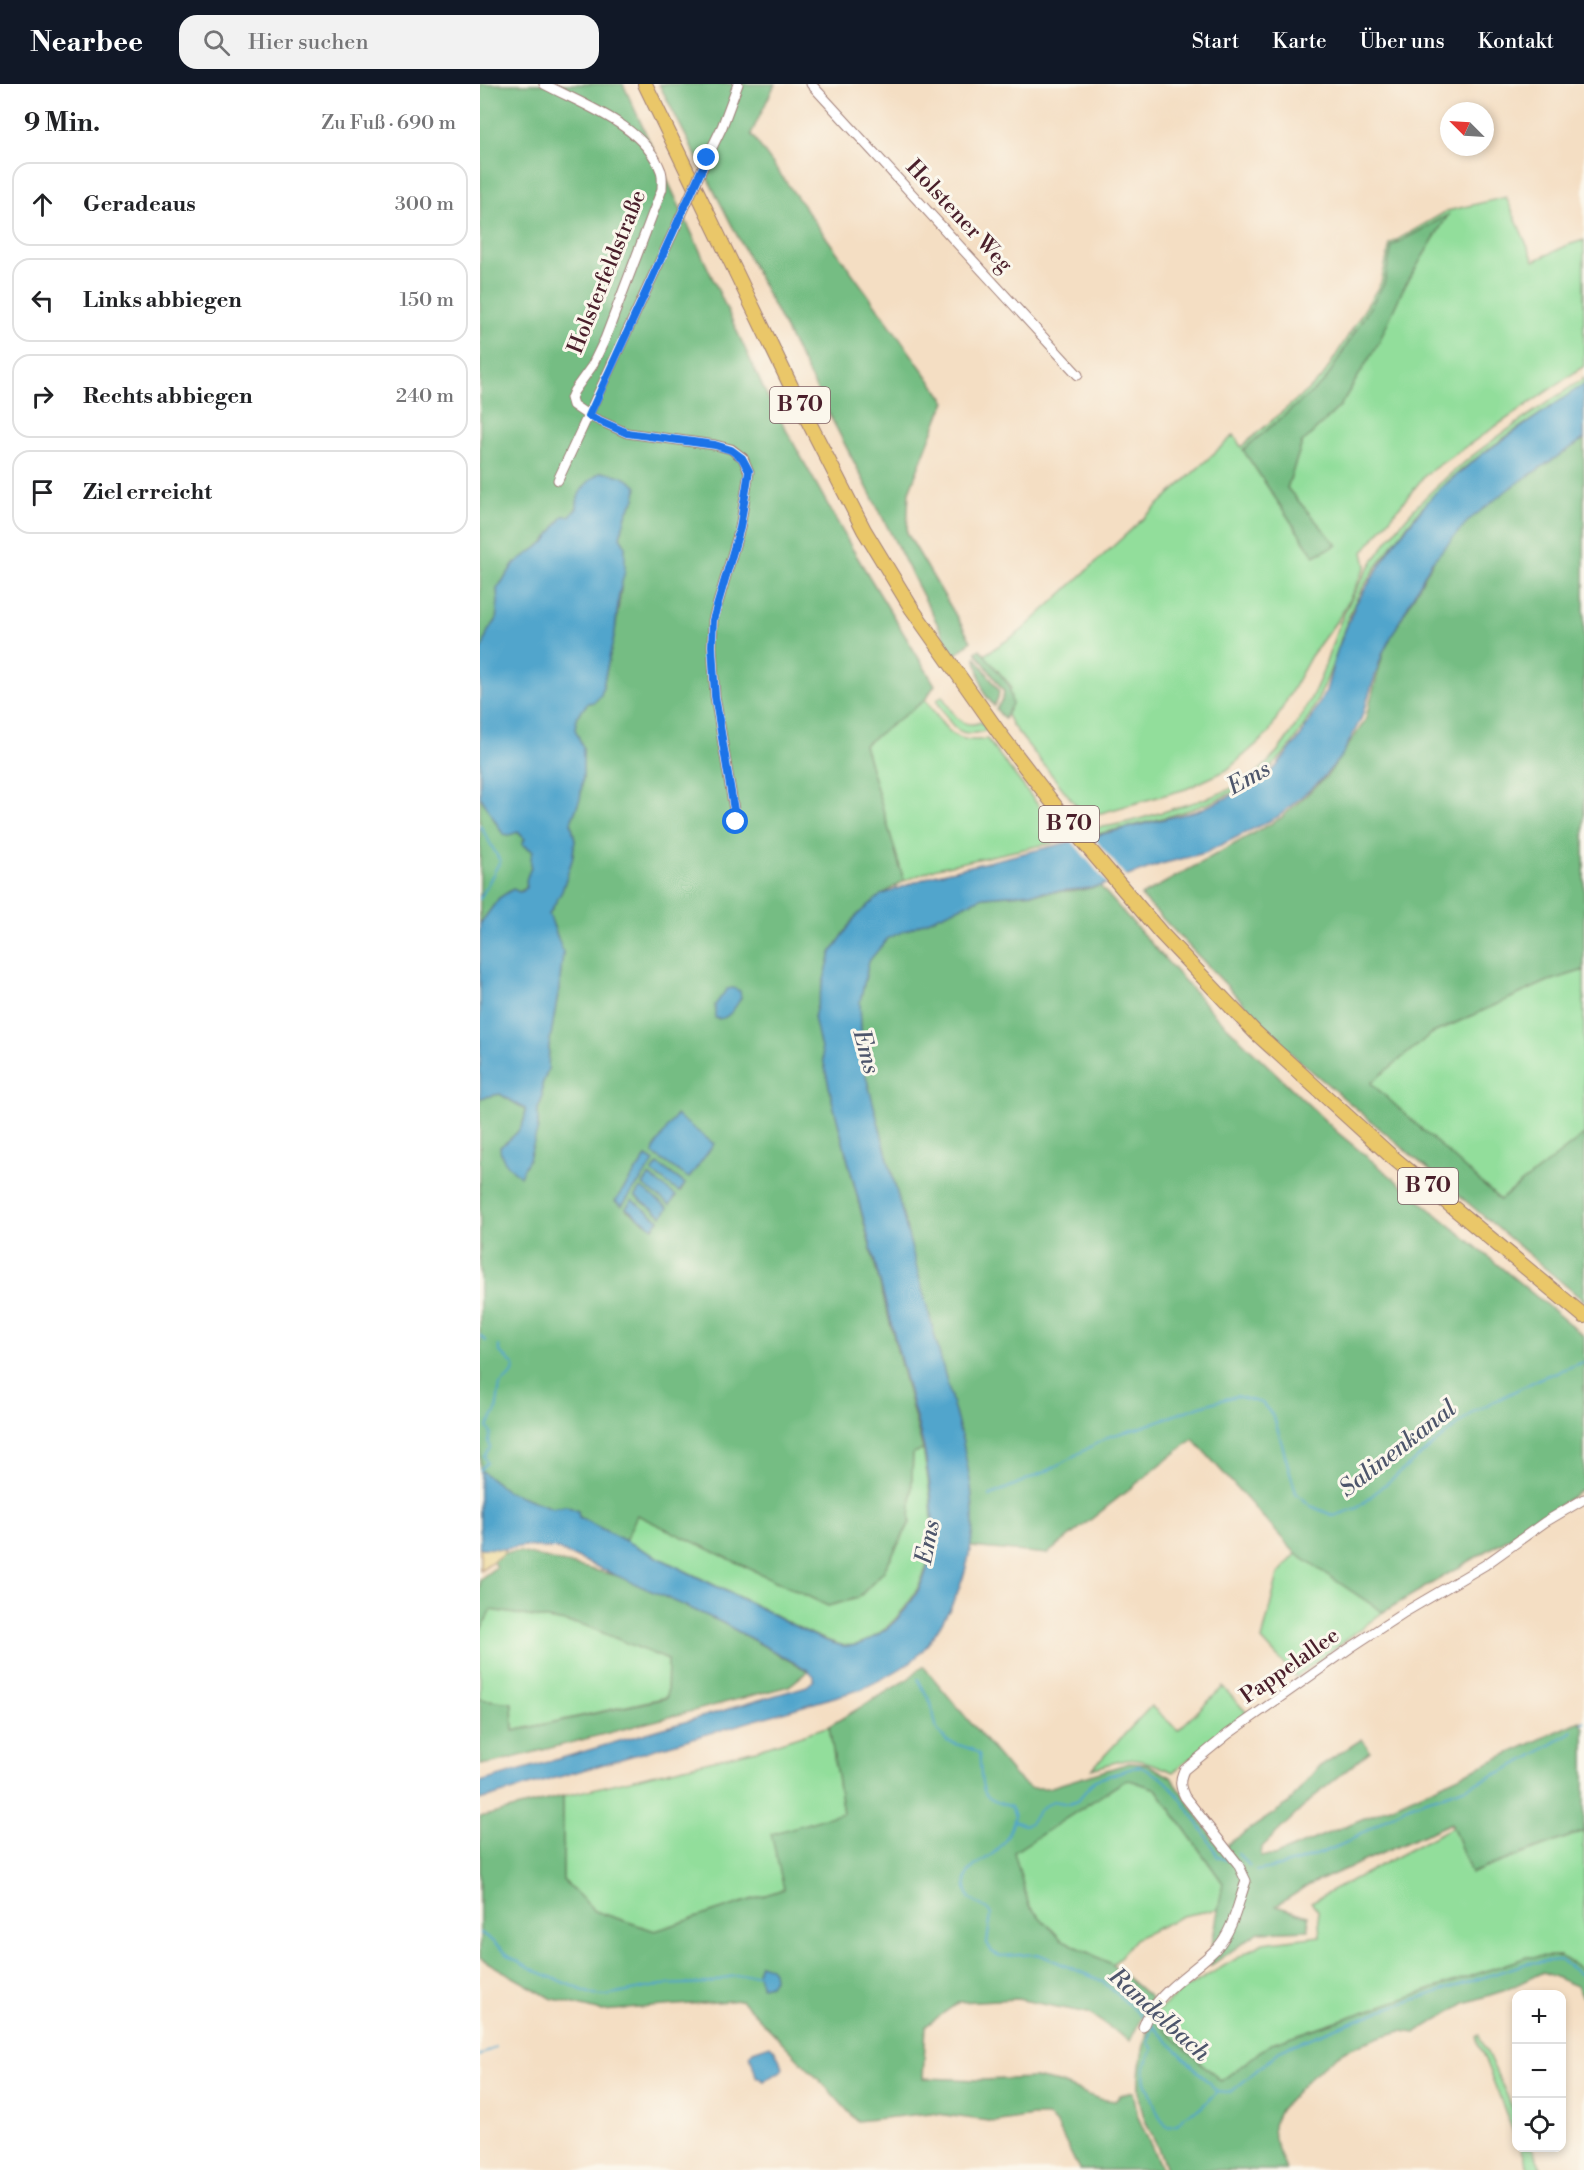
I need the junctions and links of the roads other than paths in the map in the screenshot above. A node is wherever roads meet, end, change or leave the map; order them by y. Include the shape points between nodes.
1 (544, 84) edge
2 (645, 84) edge
3 (738, 84) edge
4 (811, 84) edge
5 (1078, 375) dead end
6 (589, 416) junction
7 (558, 480) dead end
8 (736, 822) dead end
9 (1584, 1317) edge
10 (1584, 1499) edge
11 (1143, 2027) dead end

1 - 6 street, Holsterfeldstraße via 636,135 662,172 662,189 605,339 574,391 576,409
2 - 9 main road, B 70 via 864,530 912,609 983,711 1079,837 1215,992 1391,1156
3 - 6 street, bridge
4 - 5 street, Holstener Weg
6 - 7 street
6 - 8 street via 627,433 731,450 742,458 749,471 740,528 713,620 712,646 715,696
10 - 11 street, Pappelallee via 1340,1655 1227,1734 1184,1770 1180,1787 1185,1797 1238,1864 1246,1881 1226,1935 1216,1949 1160,1998

